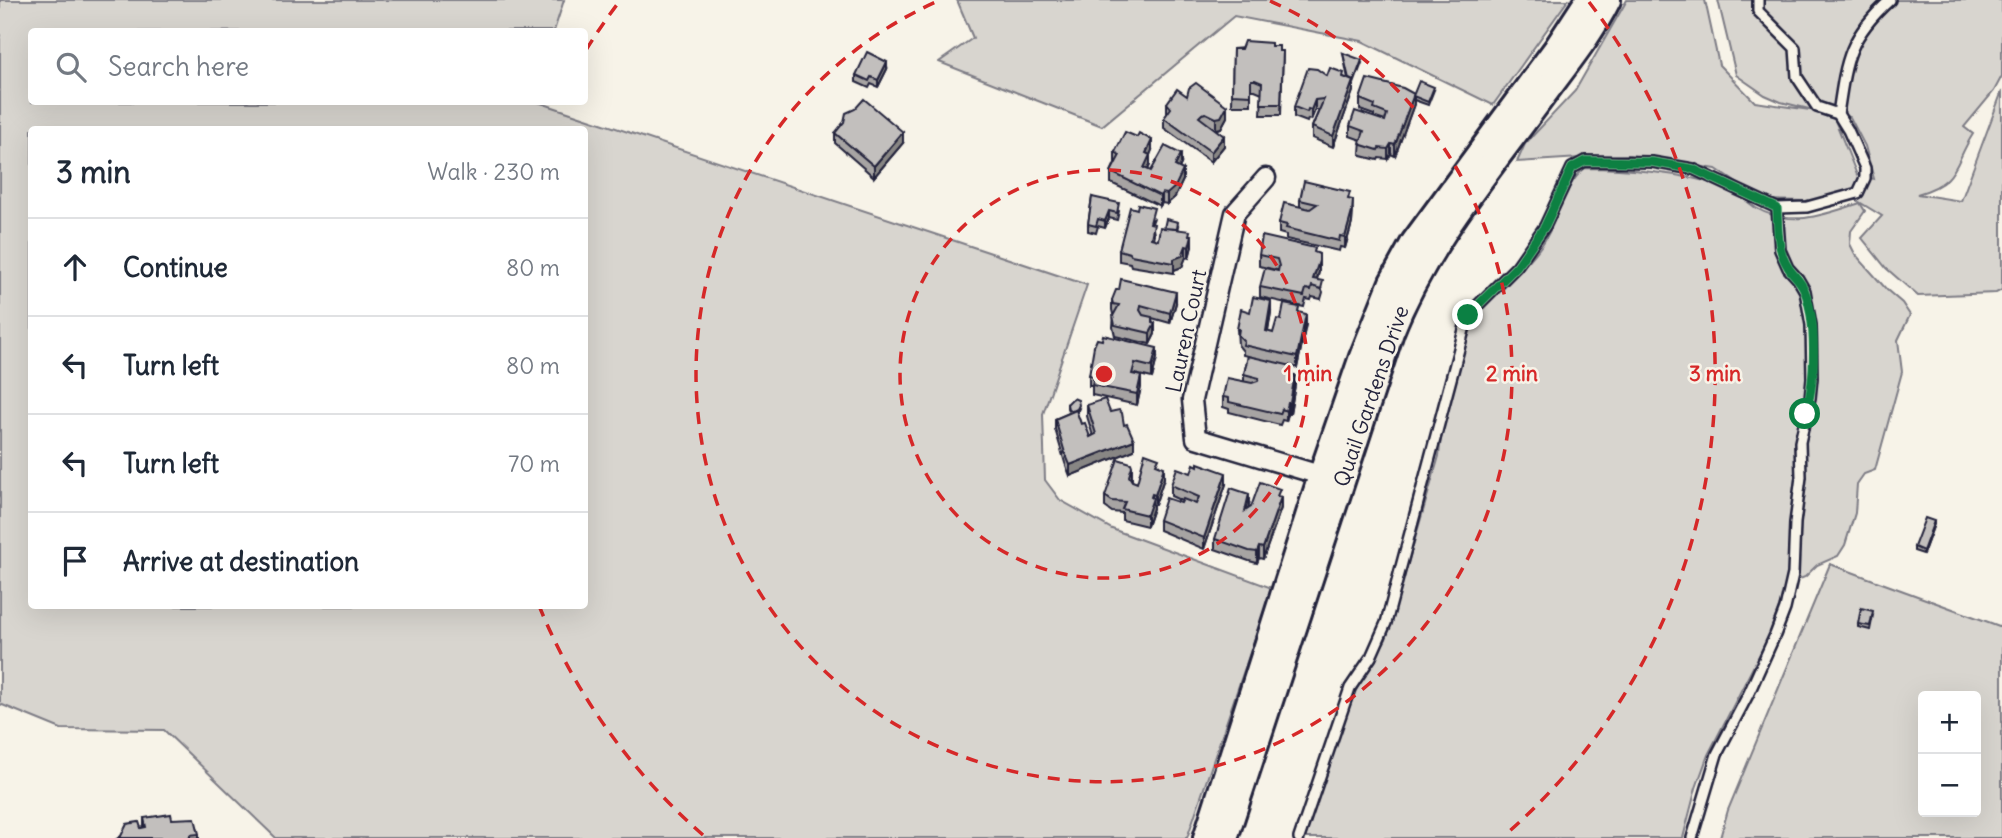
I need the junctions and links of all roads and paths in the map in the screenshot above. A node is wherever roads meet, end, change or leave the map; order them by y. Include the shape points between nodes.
1 (1588, 0) edge
2 (1608, 0) edge
3 (1758, 0) edge
4 (1890, 0) edge
5 (1838, 114) junction
6 (1266, 178) dead end
7 (1777, 208) junction
8 (1331, 479) junction
9 (1206, 838) edge
10 (1225, 838) edge
11 (1299, 838) edge
12 (1692, 838) edge

1 - 8 main road, Quail Gardens Drive via 1409,252 1377,316
2 - 8 main road, Quail Gardens Drive via 1418,272
3 - 5 lane via 1758,11 1795,48 1797,78 1817,107
4 - 5 lane via 1867,22 1847,58
5 - 7 lane via 1865,167 1866,178 1858,193 1807,207
6 - 8 street, Lauren Court via 1235,213 1192,400 1196,438
7 - 11 lane via 1693,169 1652,162 1585,161 1572,168 1545,226 1517,266 1468,315 1386,623 1350,688
7 - 12 lane via 1780,250 1805,291 1811,325 1812,378 1800,442 1793,573 1775,635 1717,754
8 - 9 main road, Quail Gardens Drive
8 - 10 main road, Quail Gardens Drive

